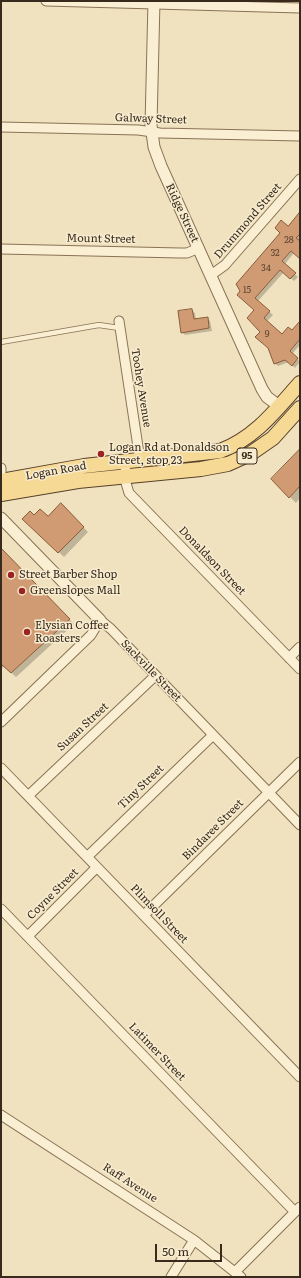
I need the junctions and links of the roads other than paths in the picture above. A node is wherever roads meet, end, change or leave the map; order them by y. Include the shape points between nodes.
1 (46, 1) edge
2 (154, 2) edge
3 (300, 8) edge
4 (1, 127) edge
5 (152, 132) junction
6 (300, 136) edge
7 (300, 179) edge
8 (199, 248) junction
9 (1, 249) edge
10 (211, 275) junction
11 (119, 324) joint
12 (1, 342) edge
13 (300, 383) edge
14 (279, 406) junction
15 (299, 410) edge
16 (140, 460) junction
17 (125, 461) junction
18 (1, 468) edge
19 (142, 474) junction
20 (1, 476) edge
21 (126, 476) junction
22 (1, 481) edge
23 (1, 494) edge
24 (1, 518) edge
25 (100, 620) junction
26 (300, 647) edge
27 (289, 658) junction
28 (300, 669) edge
29 (155, 676) junction
30 (1, 722) edge
31 (213, 735) junction
32 (300, 762) edge
33 (1, 768) edge
34 (269, 792) junction
35 (28, 796) junction
36 (300, 825) edge
37 (87, 857) junction
38 (96, 868) junction
39 (1, 908) edge
40 (144, 915) junction
41 (28, 936) junction
42 (300, 1077) edge
43 (1, 1115) edge
44 (298, 1209) edge
45 (194, 1240) junction
46 (238, 1274) edge
47 (171, 1277) edge

1 - 2 street
2 - 3 street
2 - 5 street, Ridge Street
4 - 5 street, Galway Street
5 - 6 street, Galway Street
5 - 8 street, Ridge Street via 161,166
7 - 10 street, Drummond Street via 225,265
8 - 9 street, Mount Street via 184,254
8 - 10 street, Ridge Street
10 - 14 street, Ridge Street via 262,389 267,397
11 - 12 lane via 99,325
11 - 16 street, Toohey Avenue
13 - 14 main road, Logan Road / 95
14 - 15 main road
14 - 16 main road, Logan Road / 95 via 254,433 227,448 205,454
15 - 19 main road, Logan Road / 95 via 273,438 240,460 214,468
16 - 17 main road, Logan Road / 95
16 - 19 main road
17 - 21 street, Donaldson Street
17 - 22 main road, Logan Road / 95
18 - 20 street
19 - 21 main road, Logan Road / 95
21 - 23 main road, Logan Road / 95
21 - 27 street, Donaldson Street via 127,490 134,498
24 - 25 street, Sackville Street
25 - 29 street, Sackville Street
25 - 30 street via 93,633
26 - 27 street
27 - 28 street, Donaldson Street
29 - 31 street, Sackville Street
29 - 35 street, Susan Street
31 - 34 street, Sackville Street
31 - 37 street, Tiny Street
32 - 34 street, Bindaree Street
33 - 35 street, Plimsoll Street
34 - 36 street, Sackville Street
34 - 40 street, Bindaree Street
35 - 37 street, Plimsoll Street
37 - 38 street, Plimsoll Street
38 - 40 street, Plimsoll Street
38 - 41 street, Coyne Street
39 - 41 street, Latimer Street
40 - 42 street, Plimsoll Street
41 - 44 street, Latimer Street
43 - 45 street, Raff Avenue
44 - 46 street
45 - 46 street, Raff Avenue
45 - 47 street

